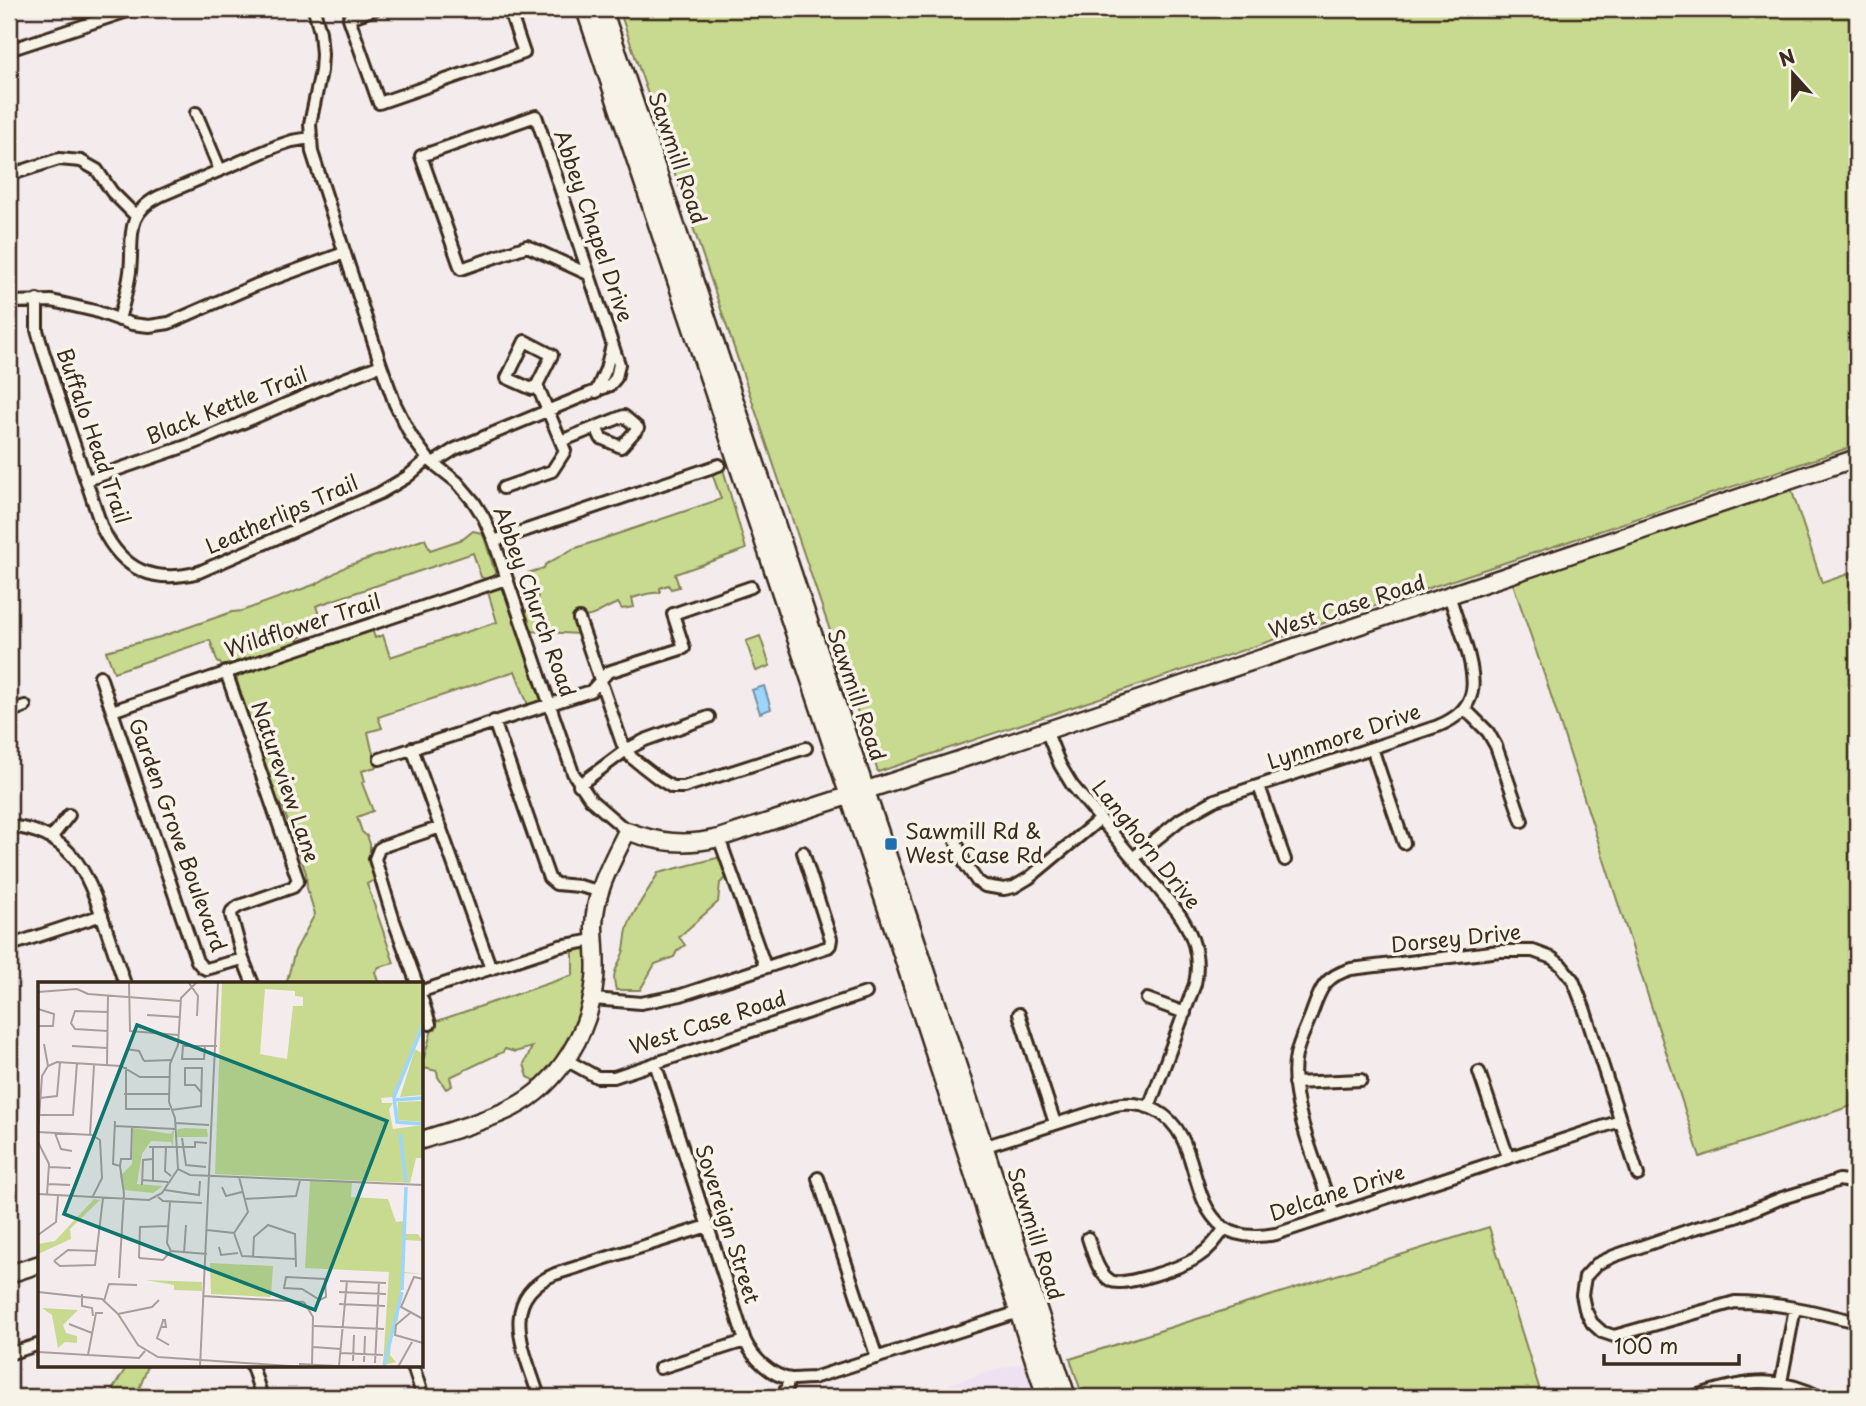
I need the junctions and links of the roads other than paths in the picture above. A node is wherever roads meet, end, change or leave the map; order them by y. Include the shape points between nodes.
1 (134, 9) edge
2 (314, 9) edge
3 (375, 9) edge
4 (509, 9) edge
5 (586, 9) edge
6 (602, 9) edge
7 (9, 50) edge
8 (196, 113) dead end
9 (310, 138) junction
10 (220, 170) junction
11 (9, 175) edge
12 (136, 216) junction
13 (344, 253) junction
14 (588, 274) junction
15 (37, 300) junction
16 (9, 302) edge
17 (119, 320) junction
18 (381, 365) junction
19 (537, 385) junction
20 (550, 411) junction
21 (596, 427) dead end
22 (561, 440) junction
23 (1857, 458) edge
24 (431, 461) junction
25 (719, 465) dead end
26 (87, 480) junction
27 (503, 488) dead end
28 (494, 541) junction
29 (141, 571) joint
30 (506, 579) junction
31 (751, 587) dead end
32 (1449, 596) junction
33 (579, 619) dead end
34 (226, 672) junction
35 (100, 676) dead end
36 (600, 680) junction
37 (549, 705) junction
38 (25, 706) dead end
39 (1464, 708) junction
40 (112, 711) junction
41 (9, 712) edge
42 (709, 718) dead end
43 (494, 721) junction
44 (1046, 730) junction
45 (412, 748) junction
46 (806, 748) dead end
47 (1372, 748) junction
48 (626, 750) junction
49 (380, 759) dead end
50 (579, 785) junction
51 (1259, 786) junction
52 (857, 793) junction
53 (69, 815) dead end
54 (1100, 819) junction
55 (1522, 821) dead end
56 (9, 825) edge
57 (441, 827) junction
58 (627, 831) junction
59 (954, 836) dead end
60 (51, 838) junction
61 (719, 838) junction
62 (1404, 843) dead end
63 (803, 852) dead end
64 (1133, 858) junction
65 (1285, 860) dead end
66 (599, 891) junction
67 (102, 915) junction
68 (595, 940) junction
69 (14, 944) dead end
70 (243, 959) junction
71 (765, 966) junction
72 (491, 969) junction
73 (124, 982) edge
74 (252, 982) edge
75 (415, 982) edge
76 (424, 991) edge
77 (866, 993) dead end
78 (593, 999) junction
79 (1147, 999) dead end
80 (424, 1005) edge
81 (1185, 1013) junction
82 (1019, 1014) dead end
83 (430, 1024) dead end
84 (566, 1060) junction
85 (655, 1063) junction
86 (1479, 1072) dead end
87 (1362, 1080) dead end
88 (1294, 1083) junction
89 (1149, 1107) junction
90 (1620, 1121) junction
91 (1055, 1123) junction
92 (424, 1139) edge
93 (976, 1149) junction
94 (1508, 1157) junction
95 (1638, 1175) dead end
96 (818, 1178) dead end
97 (1857, 1183) edge
98 (1335, 1215) junction
99 (708, 1226) junction
100 (1225, 1228) junction
101 (1088, 1238) dead end
102 (38, 1265) edge
103 (9, 1274) edge
104 (1795, 1308) junction
105 (1027, 1309) junction
106 (1857, 1321) edge
107 (745, 1340) junction
108 (38, 1346) edge
109 (9, 1354) edge
110 (877, 1358) junction
111 (253, 1368) edge
112 (414, 1368) edge
113 (660, 1368) dead end
114 (789, 1378) junction
115 (1781, 1382) junction
116 (262, 1397) edge
117 (423, 1397) edge
118 (539, 1397) edge
119 (785, 1397) edge
120 (1047, 1397) edge
121 (1066, 1397) edge
122 (1692, 1397) edge
123 (1820, 1397) edge

1 - 7 street
2 - 9 street, Abbey Church Road via 322,54
3 - 4 street via 349,18 379,103 524,53
5 - 52 main road, Sawmill Road
6 - 52 main road, Sawmill Road
8 - 10 street
9 - 10 street via 277,146
9 - 13 street, Abbey Church Road
10 - 12 street via 150,201
11 - 12 street via 60,159 81,161 97,170
12 - 17 street
13 - 17 street via 169,323 139,326
13 - 18 street, Abbey Church Road
14 - 14 street, Abbey Chapel Drive via 527,246 461,269 421,156 536,116
14 - 20 street, Abbey Chapel Drive via 619,364 617,378
15 - 16 street
15 - 17 street via 73,305
15 - 26 street, Buffalo Head Trail via 37,330
18 - 24 street, Abbey Church Road via 404,424
18 - 26 street, Black Kettle Trail via 195,443
19 - 19 street via 532,389 507,378 525,341 552,355
19 - 20 street
20 - 22 street
20 - 24 street, Abbey Chapel Drive
21 - 22 street
22 - 27 street via 565,451 552,471
23 - 32 main road, West Case Road
24 - 28 street, Abbey Church Road via 474,502
24 - 29 street, Leatherlips Trail via 380,493 199,572 170,577
25 - 28 street
26 - 29 street, Buffalo Head Trail via 109,541 117,554
28 - 30 street, Abbey Church Road
30 - 34 street, Wildflower Trail
30 - 37 street, Abbey Church Road
31 - 36 street via 673,614 684,648 608,672
32 - 39 street via 1473,674 1471,697
32 - 44 main road, West Case Road
33 - 36 street
34 - 40 street, Wildflower Trail
34 - 70 street, Natureview Lane via 298,880 293,887 232,911
35 - 40 street, Garden Grove Boulevard
36 - 37 street via 591,691
36 - 48 street
37 - 43 street
37 - 50 street, Abbey Church Road
38 - 41 street
39 - 47 street, Lynnmore Drive via 1445,723
39 - 55 street via 1496,746
40 - 70 street, Garden Grove Boulevard via 197,961 206,969
42 - 48 street
43 - 45 street
43 - 66 street via 549,878 556,884
44 - 52 main road, West Case Road
44 - 54 street, Langhorn Drive via 1065,775
45 - 49 street
45 - 57 street
46 - 48 street via 678,788 646,770
47 - 51 street, Lynnmore Drive
47 - 62 street
48 - 50 street
50 - 58 street, Abbey Church Road
51 - 64 street, Lynnmore Drive via 1195,810
51 - 65 street
52 - 61 main road, Abbey Church Road
52 - 93 main road, Sawmill Road
53 - 60 street
54 - 59 street via 1029,878 1004,889 977,881
54 - 64 street, Langhorn Drive
56 - 60 street
57 - 72 street
57 - 75 street via 384,846 374,859
58 - 61 main road, Abbey Church Road via 682,844
58 - 66 main road
60 - 67 street via 81,865
61 - 71 street
63 - 71 street via 830,945
64 - 81 street, Langhorn Drive via 1177,911 1192,937 1197,975
66 - 68 main road
67 - 69 street
67 - 73 street
68 - 72 street via 560,946
68 - 78 main road
70 - 74 street, Natureview Lane
71 - 78 street via 660,1000
72 - 76 street
77 - 85 street, West Case Road
78 - 84 main road
79 - 81 street
80 - 83 street
81 - 89 street, Langhorn Drive
82 - 91 street
84 - 85 street, West Case Road via 605,1078
84 - 92 main road via 515,1106
85 - 99 street, Sovereign Street
86 - 94 street
87 - 88 street
88 - 90 street, Dorsey Drive via 1296,1055 1319,993 1335,975 1351,969 1527,950 1552,958 1573,980
88 - 98 street, Dorsey Drive via 1298,1109
89 - 91 street via 1115,1105
89 - 100 street via 1169,1119 1183,1137 1209,1210
90 - 94 street, Delcane Drive
90 - 95 street, Dorsey Drive
91 - 93 street
93 - 105 main road, Sawmill Road
94 - 98 street, Delcane Drive
96 - 110 street
97 - 104 street via 1839,1181 1782,1198 1614,1256 1585,1277 1582,1294 1592,1322 1614,1336 1735,1302
98 - 100 street, Delcane Drive via 1263,1236
99 - 107 street, Sovereign Street
99 - 118 street via 555,1274 527,1294 520,1310 519,1332
100 - 101 street via 1192,1261 1124,1283 1102,1273
102 - 103 main road
104 - 106 street
104 - 115 street
105 - 110 street
105 - 120 main road, Sawmill Road
105 - 121 main road, Sawmill Road
107 - 113 street
107 - 114 street, Sovereign Street via 765,1367
108 - 109 street
110 - 114 street via 813,1378
111 - 116 street
112 - 117 street
114 - 119 street
115 - 122 street via 1754,1381
115 - 123 street

